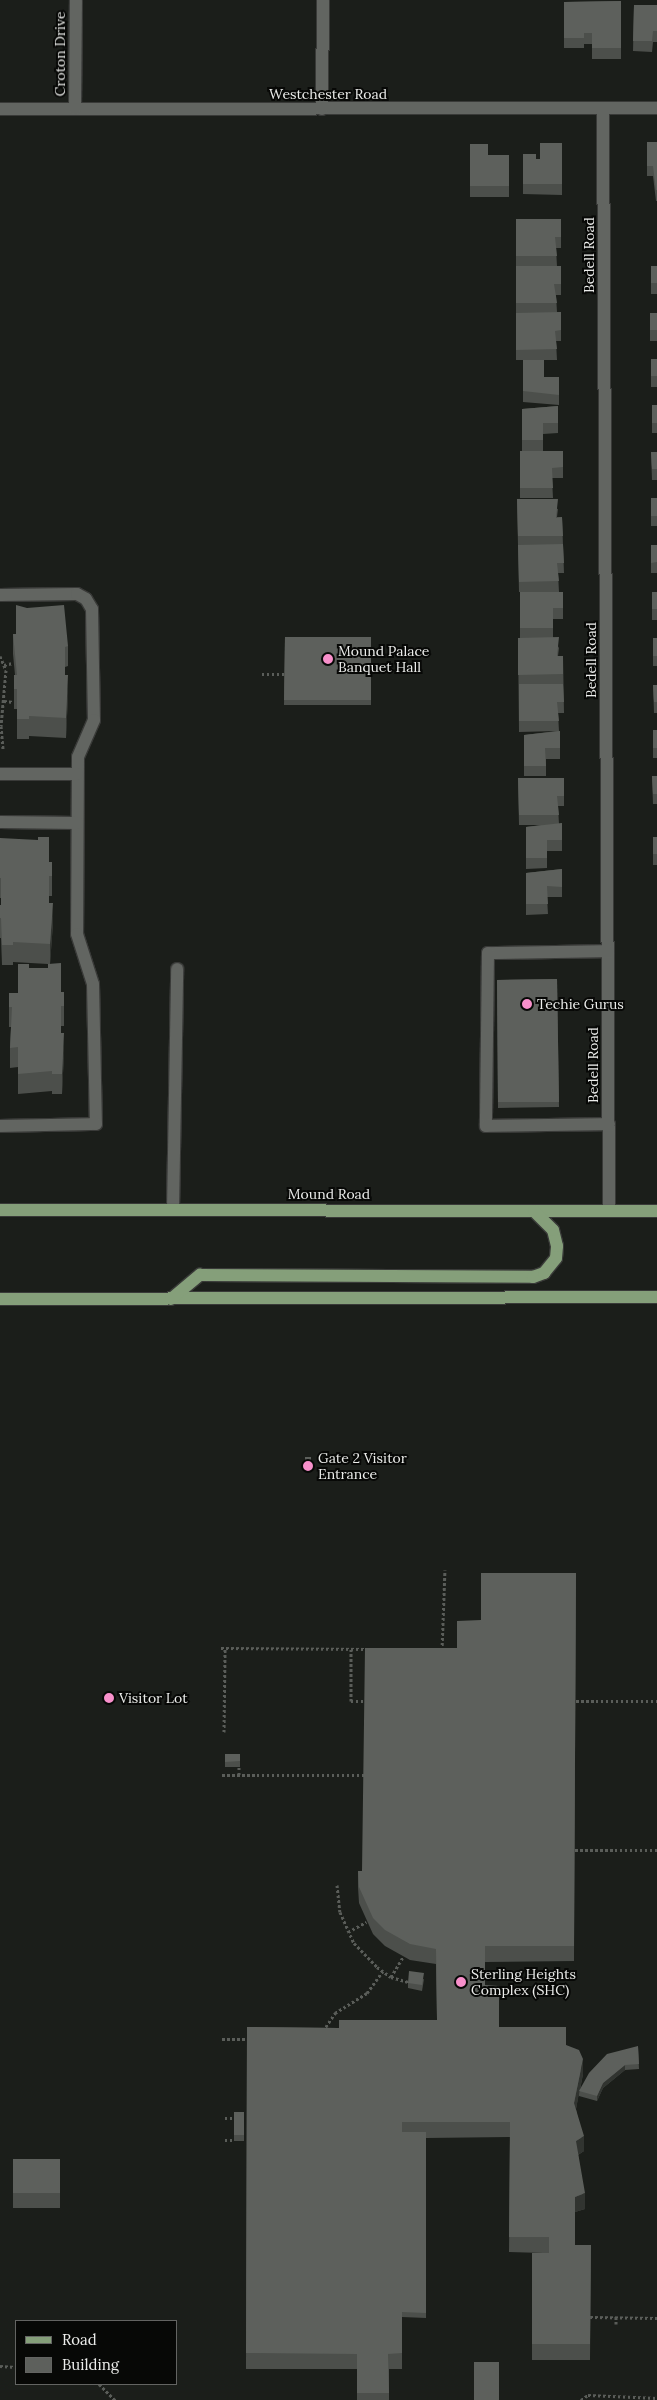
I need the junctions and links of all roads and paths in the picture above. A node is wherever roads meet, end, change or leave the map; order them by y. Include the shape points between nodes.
1 (76, 0) edge
2 (323, 0) edge
3 (75, 108) junction
4 (603, 108) junction
5 (657, 108) edge
6 (0, 109) edge
7 (322, 109) junction
8 (0, 595) edge
9 (1, 659) edge
10 (13, 663) edge
11 (4, 665) junction
12 (262, 674) dead end
13 (285, 674) edge
14 (3, 702) edge
15 (14, 702) edge
16 (3, 749) dead end
17 (0, 774) edge
18 (78, 774) junction
19 (0, 822) edge
20 (77, 823) junction
21 (608, 952) junction
22 (177, 968) dead end
23 (608, 1124) junction
24 (0, 1126) edge
25 (0, 1210) edge
26 (173, 1210) junction
27 (534, 1211) junction
28 (609, 1211) junction
29 (657, 1211) edge
30 (657, 1297) edge
31 (0, 1298) edge
32 (172, 1298) junction
33 (444, 1570) dead end
34 (352, 1649) junction
35 (370, 1649) edge
36 (435, 1650) edge
37 (444, 1650) junction
38 (450, 1650) edge
39 (365, 1701) edge
40 (576, 1701) edge
41 (657, 1701) edge
42 (224, 1732) dead end
43 (227, 1767) edge
44 (239, 1767) edge
45 (222, 1775) dead end
46 (227, 1775) junction
47 (239, 1775) junction
48 (364, 1775) edge
49 (575, 1850) edge
50 (657, 1850) edge
51 (337, 1885) dead end
52 (366, 1922) dead end
53 (348, 1932) junction
54 (403, 1957) dead end
55 (383, 1971) junction
56 (391, 1977) junction
57 (409, 1982) edge
58 (222, 2039) dead end
59 (254, 2039) edge
60 (323, 2039) edge
61 (225, 2118) dead end
62 (234, 2118) edge
63 (225, 2140) dead end
64 (234, 2140) edge
65 (616, 2316) junction
66 (590, 2317) edge
67 (657, 2318) edge
68 (616, 2324) dead end
69 (0, 2366) edge
70 (15, 2367) edge
71 (100, 2385) edge
72 (657, 2398) edge
73 (115, 2400) edge
74 (580, 2400) edge

1 - 3 street, Croton Drive
2 - 7 street
3 - 6 street, Westchester Road
3 - 7 street, Westchester Road
4 - 5 street, Westchester Road
4 - 7 street, Westchester Road
4 - 21 street, Bedell Road
8 - 18 street via 77,594 90,602 94,720 78,752
9 - 11 path
10 - 11 path
11 - 14 path
12 - 13 path
14 - 15 path
14 - 16 path
17 - 18 street
18 - 20 street
19 - 20 street
20 - 24 street via 77,934 93,984 96,1124
21 - 23 street, Bedell Road
21 - 23 street via 488,953 486,1126
22 - 26 street
23 - 28 street, Bedell Road
25 - 26 main road, Mound Road
26 - 27 main road, Mound Road
27 - 28 main road, Mound Road
27 - 32 main road via 553,1230 557,1246 556,1258 544,1273 533,1277 200,1275
28 - 29 main road, Mound Road
30 - 32 main road
31 - 32 main road
33 - 37 path
34 - 35 path
34 - 39 path via 351,1701
34 - 42 path via 223,1648
36 - 37 path
37 - 38 path
40 - 41 path
43 - 46 path
44 - 47 path
45 - 46 path
46 - 47 path
47 - 48 path
49 - 50 path
51 - 53 path via 340,1912
52 - 53 path
53 - 55 path via 369,1960
54 - 56 path
55 - 56 path
55 - 60 path via 367,1993 328,2021
56 - 57 path
58 - 59 path
61 - 62 path
63 - 64 path
65 - 66 path
65 - 67 path
65 - 68 path
69 - 70 path
71 - 73 path
72 - 74 path via 588,2395

